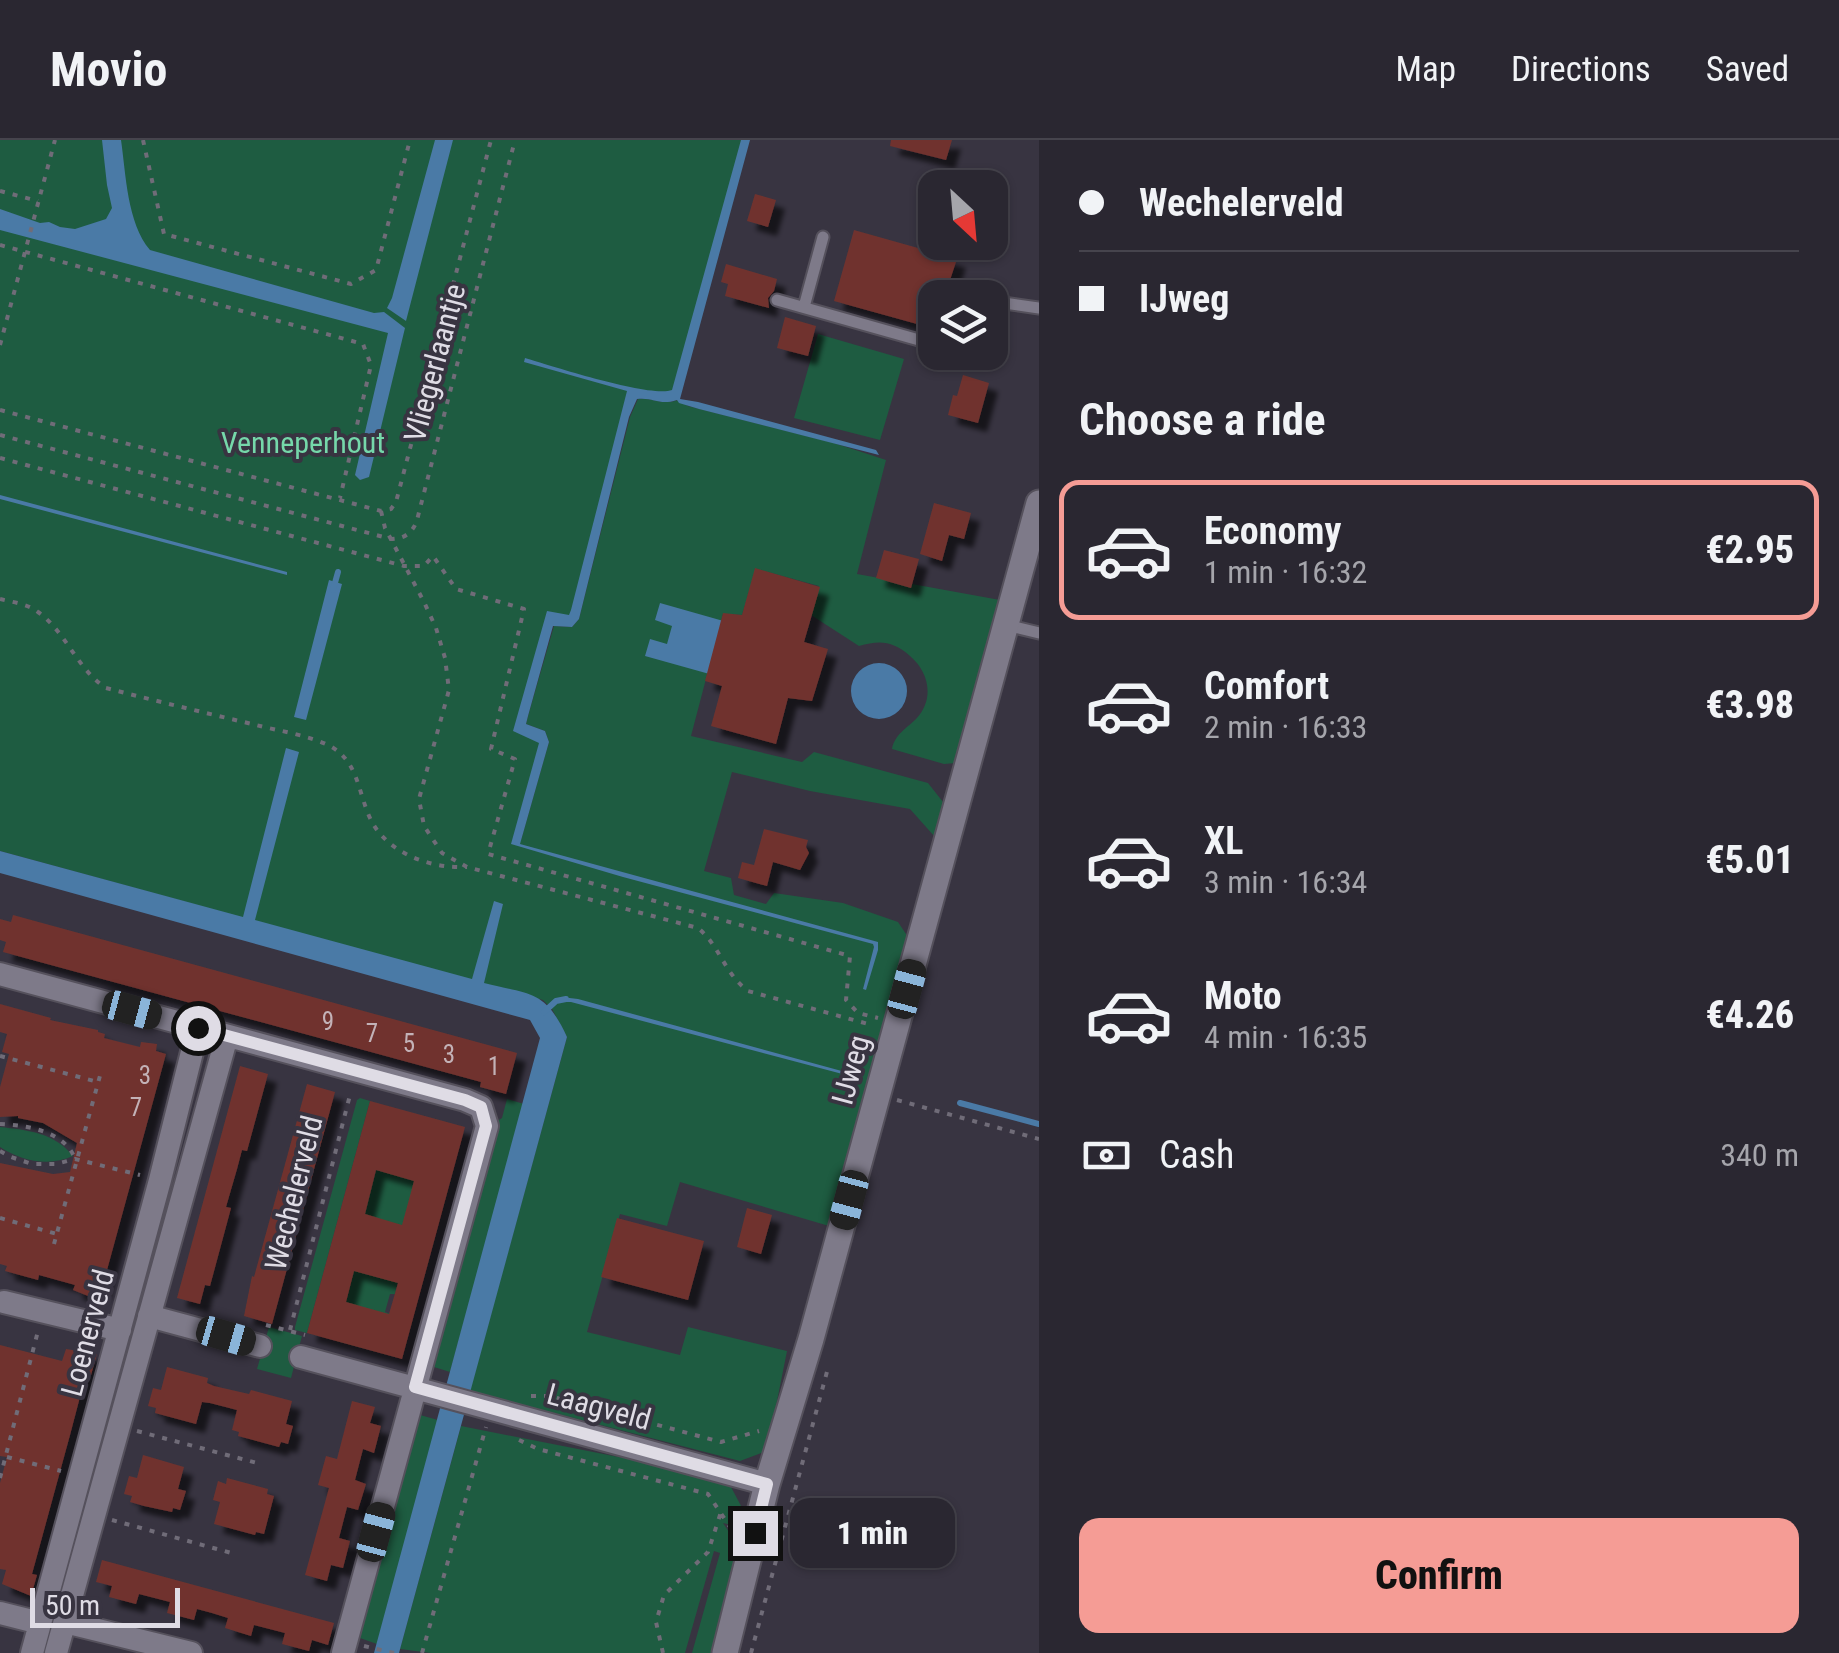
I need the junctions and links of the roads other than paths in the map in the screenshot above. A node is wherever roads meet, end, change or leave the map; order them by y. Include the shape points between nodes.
1 (823, 237) dead end
2 (777, 300) dead end
3 (1008, 304) edge
4 (804, 307) junction
5 (1039, 308) edge
6 (918, 340) edge
7 (1038, 508) edge
8 (1006, 625) junction
9 (1039, 634) edge
10 (0, 974) edge
11 (198, 1028) junction
12 (227, 1036) junction
13 (4, 1302) dead end
14 (149, 1316) junction
15 (120, 1330) junction
16 (260, 1346) road end
17 (302, 1357) road end
18 (422, 1389) junction
19 (767, 1484) junction
20 (0, 1614) edge
21 (65, 1622) junction
22 (40, 1623) junction
23 (354, 1650) edge
24 (32, 1653) edge
25 (56, 1653) edge
26 (191, 1653) edge
27 (724, 1653) edge

1 - 4 lane
2 - 4 lane
3 - 5 lane
4 - 6 lane
7 - 8 street, IJweg
8 - 9 lane
8 - 19 street, IJweg
10 - 11 street
11 - 12 street
11 - 15 street, Loenerveld
12 - 14 street, Loenerveld
12 - 18 street via 481,1107 486,1126
13 - 15 street
14 - 16 street, Loenerveld
14 - 21 street, Loenerveld
15 - 22 street, Loenerveld
17 - 18 street
18 - 19 street, Laagveld via 474,1413
18 - 23 street
19 - 27 street, IJweg
20 - 22 street
21 - 25 street, Loenerveld
21 - 26 street
22 - 24 street, Loenerveld

